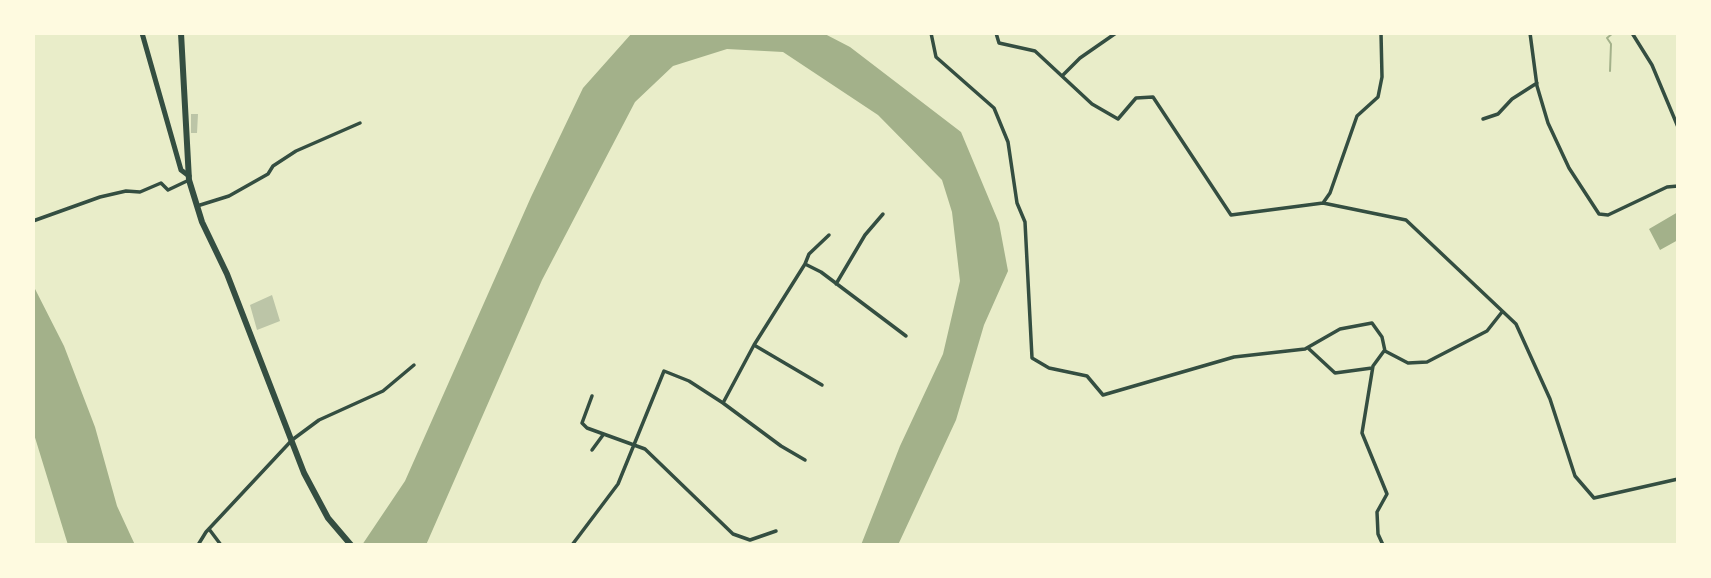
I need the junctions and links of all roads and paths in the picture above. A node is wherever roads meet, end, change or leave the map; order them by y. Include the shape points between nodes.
1 (142, 33) edge
2 (181, 33) edge
3 (931, 33) edge
4 (996, 33) edge
5 (1116, 33) edge
6 (1381, 33) edge
7 (1530, 33) edge
8 (1632, 33) edge
9 (1062, 76) junction
10 (1537, 83) junction
11 (1483, 119) dead end
12 (360, 123) dead end
13 (1678, 127) edge
14 (189, 178) junction
15 (1678, 186) edge
16 (1323, 203) junction
17 (197, 206) junction
18 (883, 214) dead end
19 (33, 221) edge
20 (829, 235) dead end
21 (805, 264) junction
22 (836, 284) junction
23 (1502, 312) junction
24 (906, 336) dead end
25 (754, 345) junction
26 (1307, 348) junction
27 (1385, 351) junction
28 (414, 365) dead end
29 (1372, 368) junction
30 (822, 385) dead end
31 (592, 396) dead end
32 (723, 403) junction
33 (603, 435) junction
34 (292, 440) junction
35 (632, 445) junction
36 (592, 450) dead end
37 (805, 460) dead end
38 (1678, 479) edge
39 (209, 529) junction
40 (776, 531) dead end
41 (750, 540) junction
42 (349, 543) edge
43 (198, 545) edge
44 (221, 545) edge
45 (572, 545) edge
46 (753, 545) edge
47 (1383, 545) edge

1 - 14 main road via 181,170
2 - 14 main road
3 - 26 street via 936,57 993,108 1008,142 1017,203 1025,222 1032,358 1049,368 1087,376 1104,395 1234,357
4 - 9 street via 999,43 1035,51
5 - 9 street
6 - 16 street via 1378,97 1357,116
7 - 10 street
8 - 13 street via 1652,65
9 - 16 street via 1118,119 1136,98 1153,97 1231,215
10 - 11 street via 1498,114
10 - 15 street via 1548,123 1598,214 1608,215
12 - 17 street via 296,151 229,196
14 - 17 main road
14 - 19 street via 168,190 161,183 140,192 126,191
16 - 23 street via 1406,220
17 - 34 main road
18 - 22 street via 864,236
20 - 21 street
21 - 22 street
21 - 25 street
22 - 24 street
23 - 27 street via 1487,331 1427,362 1408,363
23 - 38 street via 1516,324 1534,359 1575,476 1594,498
25 - 30 street
25 - 32 street
26 - 27 street via 1340,330 1372,323
26 - 29 street via 1335,373
27 - 29 street
28 - 34 street via 383,391 319,420
29 - 47 street via 1362,433 1387,494 1377,512
31 - 33 street via 582,423
32 - 35 street via 690,381 664,371
32 - 37 street
33 - 35 street
33 - 36 street
34 - 39 street
34 - 42 main road via 328,518
35 - 41 street via 645,449 733,534
35 - 45 street via 618,484
39 - 43 street
39 - 44 street
40 - 41 street
41 - 46 street

